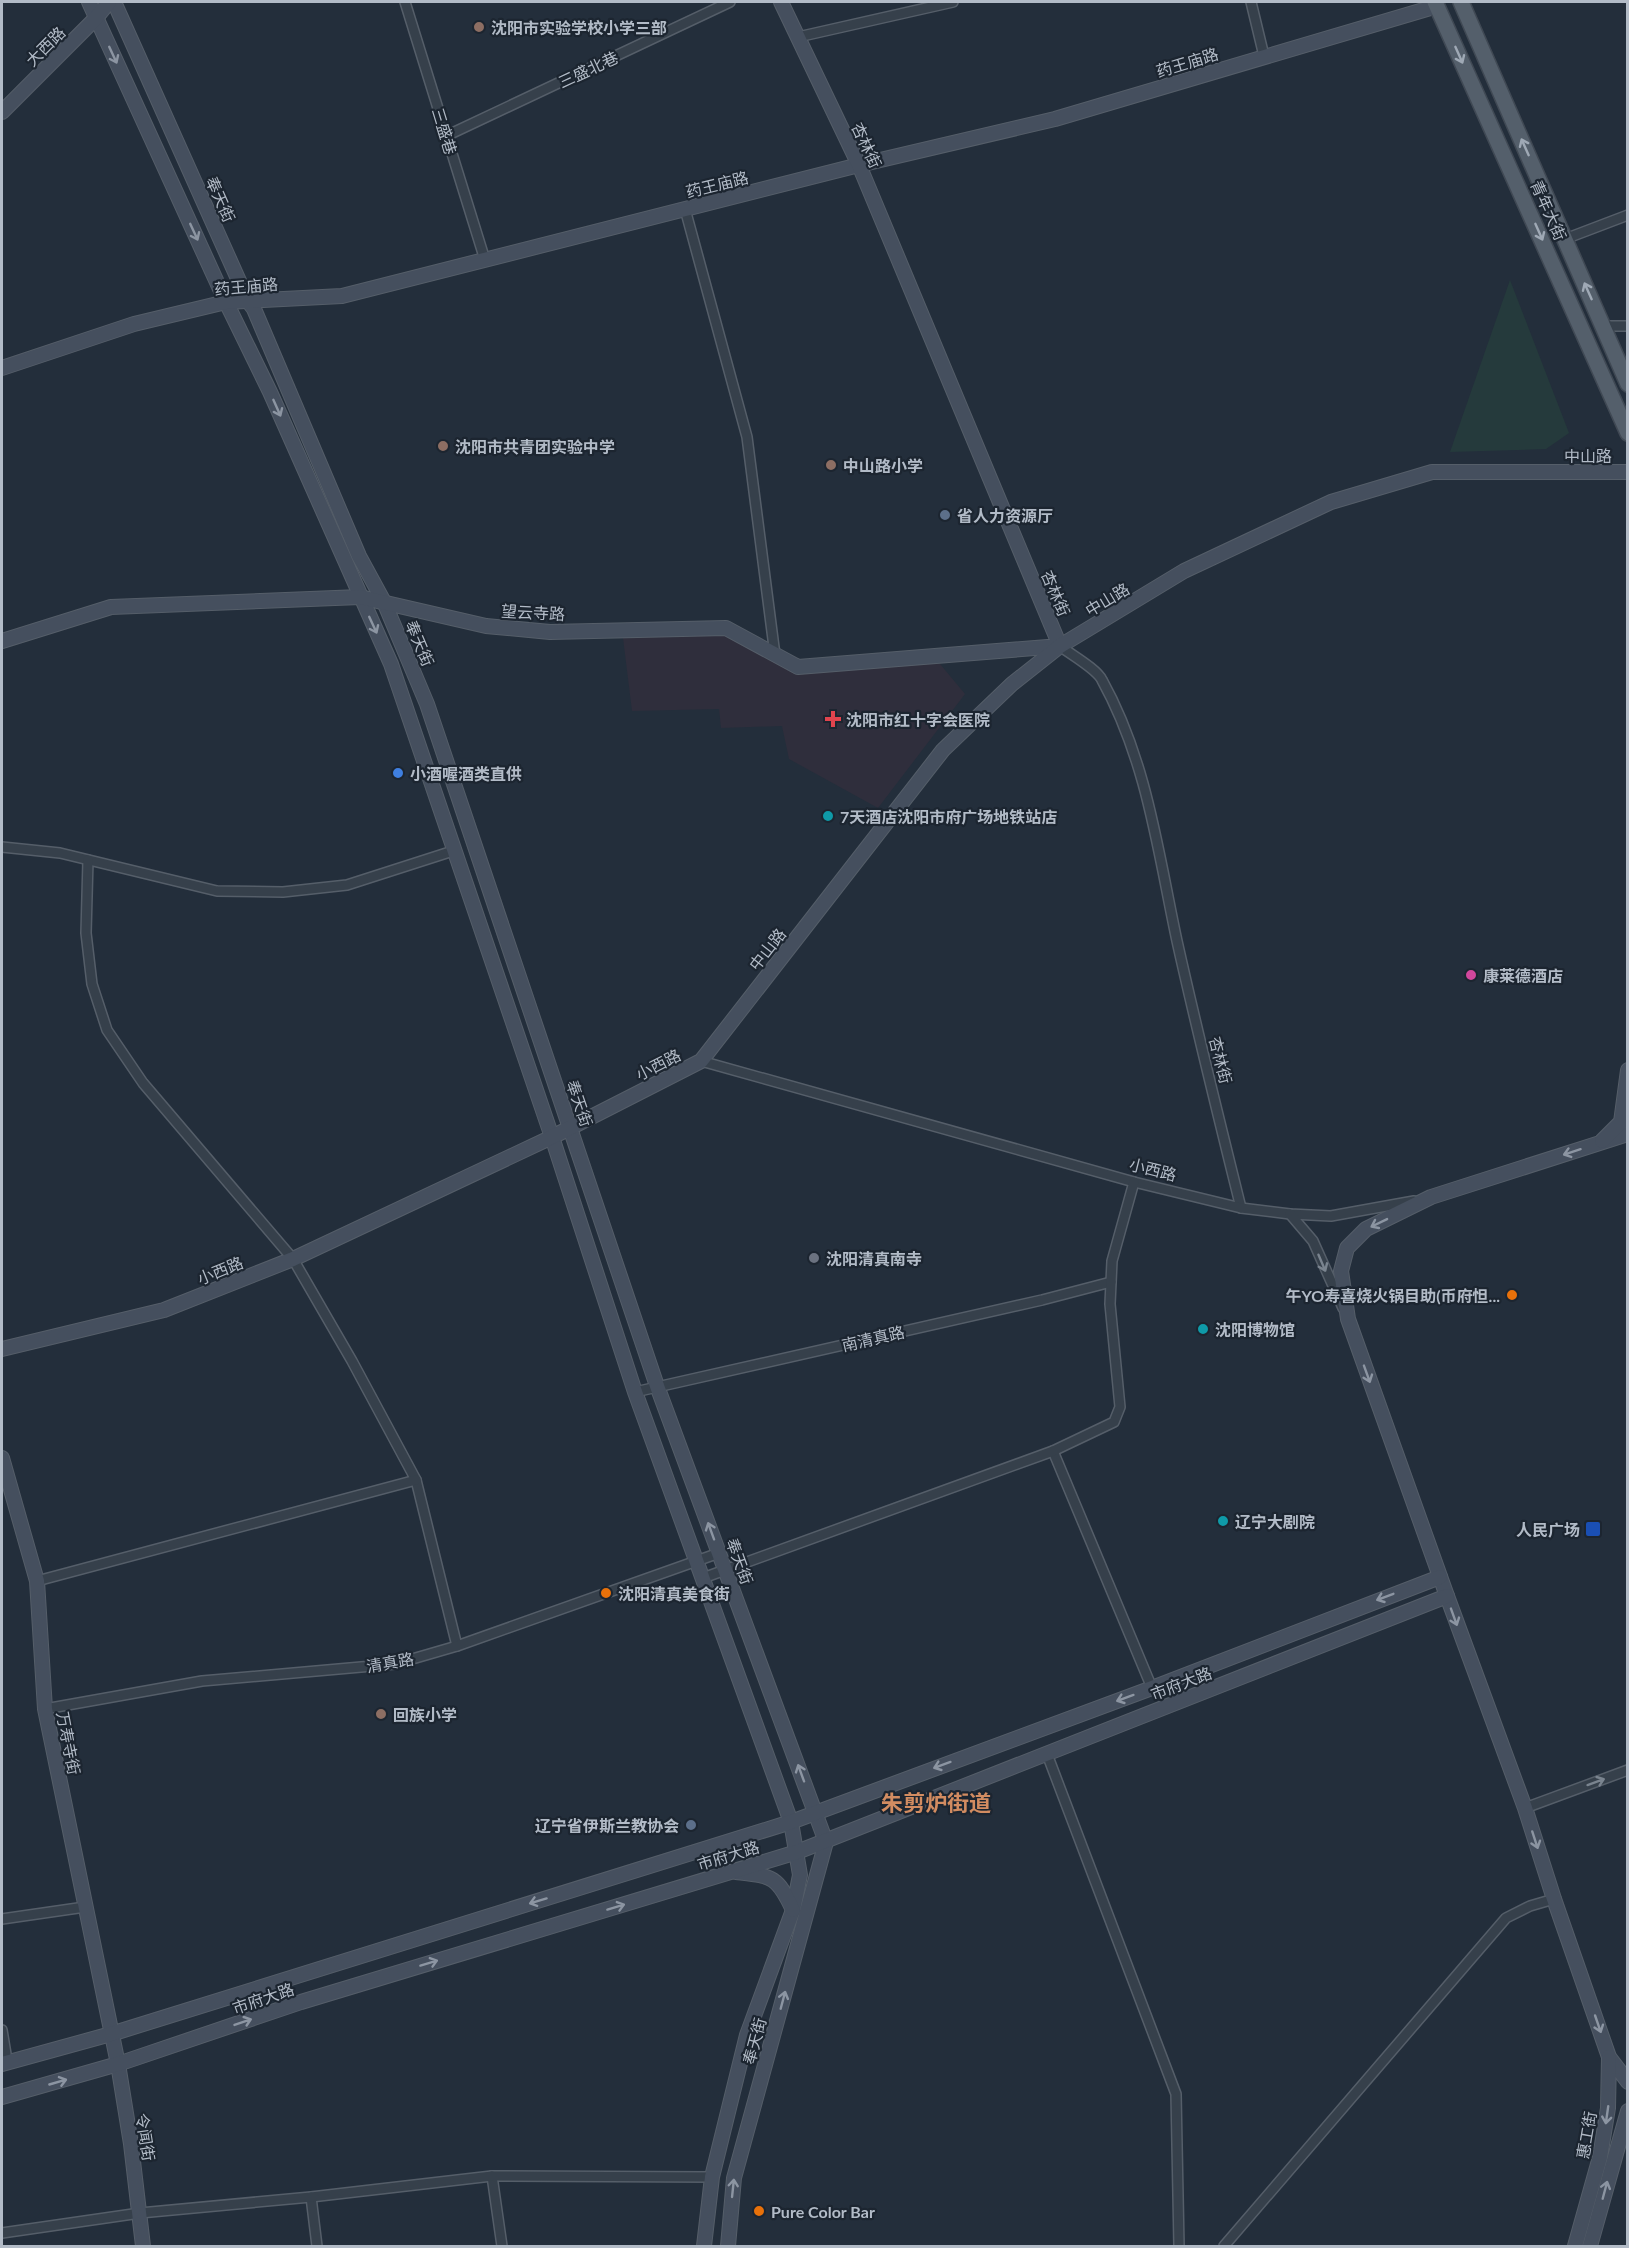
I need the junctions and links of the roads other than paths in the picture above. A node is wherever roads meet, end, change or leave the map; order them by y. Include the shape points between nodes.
1 (89, 2) edge
2 (109, 2) edge
3 (114, 2) edge
4 (405, 2) edge
5 (730, 2) edge
6 (781, 2) edge
7 (953, 2) edge
8 (1251, 2) edge
9 (1461, 2) edge
10 (1436, 4) edge
11 (96, 18) junction
12 (798, 37) junction
13 (1264, 57) junction
14 (2, 112) edge
15 (446, 136) junction
16 (859, 165) junction
17 (685, 209) junction
18 (1628, 215) edge
19 (1565, 239) junction
20 (485, 260) junction
21 (248, 301) junction
22 (226, 302) junction
23 (1604, 326) junction
24 (1628, 326) edge
25 (2, 368) edge
26 (1628, 384) edge
27 (1628, 433) edge
28 (1628, 472) edge
29 (360, 597) junction
30 (384, 602) junction
31 (2, 641) edge
32 (1060, 646) junction
33 (775, 655) junction
34 (2, 848) edge
35 (456, 850) junction
36 (88, 860) junction
37 (701, 1061) junction
38 (1628, 1070) edge
39 (571, 1127) junction
40 (1628, 1134) edge
41 (552, 1137) junction
42 (1601, 1142) junction
43 (1134, 1182) junction
44 (1431, 1197) junction
45 (1241, 1208) junction
46 (1290, 1215) junction
47 (293, 1259) junction
48 (1111, 1282) junction
49 (1348, 1319) junction
50 (2, 1348) edge
51 (657, 1386) junction
52 (635, 1392) junction
53 (1053, 1451) junction
54 (2, 1458) edge
55 (416, 1480) junction
56 (719, 1553) junction
57 (697, 1562) junction
58 (726, 1570) junction
59 (1440, 1577) junction
60 (703, 1578) junction
61 (37, 1581) junction
62 (1447, 1596) junction
63 (457, 1646) junction
64 (1152, 1688) junction
65 (45, 1709) junction
66 (1047, 1754) junction
67 (1628, 1770) edge
68 (1525, 1808) junction
69 (816, 1812) junction
70 (791, 1822) junction
71 (826, 1842) junction
72 (797, 1852) junction
73 (731, 1872) junction
74 (1554, 1899) junction
75 (85, 1907) junction
76 (792, 1910) junction
77 (2, 1919) edge
78 (2, 2030) edge
79 (111, 2034) junction
80 (1609, 2057) junction
81 (4, 2059) edge
82 (118, 2064) junction
83 (1628, 2082) edge
84 (2, 2097) edge
85 (1628, 2111) edge
86 (492, 2176) junction
87 (712, 2176) junction
88 (311, 2197) junction
89 (140, 2213) junction
90 (2, 2233) edge
91 (143, 2247) edge
92 (317, 2247) edge
93 (502, 2247) edge
94 (704, 2247) edge
95 (728, 2247) edge
96 (1179, 2247) edge
97 (1224, 2247) edge
98 (1575, 2247) edge
99 (1590, 2247) edge

1 - 11 main road, 奉天街
2 - 11 main road, 大西路
3 - 21 main road, 奉天街
4 - 15 street, 三盛巷
5 - 15 street, 三盛北巷
6 - 12 main road, 杏林街
7 - 12 street
8 - 13 street
19 -> 9 main road, 青年大街
10 - 13 main road, 药王庙路
10 -> 27 main road, 青年大街
11 - 14 main road, 大西路
11 -> 22 main road, 奉天街
12 - 16 main road, 杏林街
13 - 16 main road, 药王庙路 via 1055,118
15 - 20 street, 三盛巷
16 - 17 main road, 药王庙路
16 - 32 main road, 杏林街
17 - 20 main road, 药王庙路
17 - 33 street via 747,436
18 - 19 street
23 -> 19 main road, 青年大街
20 - 21 main road, 药王庙路 via 342,296
21 - 22 main road, 药王庙路
21 - 30 main road, 奉天街 via 359,556
22 - 25 main road, 药王庙路 via 134,324
22 -> 29 main road, 奉天街
23 - 24 street
23 - 26 main road, 青年大街
28 - 32 main road, 中山路 via 1432,472 1330,502 1184,571
29 - 30 main road, 望云寺路
29 - 31 main road, 望云寺路 via 111,607
29 -> 35 main road, 奉天街 via 391,664
30 - 33 main road, 望云寺路 via 486,626 550,632 726,628
30 - 39 main road, 奉天街 via 427,704
32 - 33 main road, 望云寺路 via 798,667
32 - 37 main road, 中山路 via 1012,684 944,750
32 - 45 street, 杏林街 via 1101,677 1137,759 1154,822 1198,1039
34 - 36 street
35 - 36 street via 346,885 283,892 218,891
35 - 41 main road, 奉天街
36 - 47 street via 86,933 92,984 107,1030 143,1083
37 - 39 main road, 小西路
37 - 43 street, 小西路
38 - 42 main road via 1621,1122
39 - 41 main road, 小西路
39 - 51 main road, 奉天街
40 - 42 main road
41 - 47 main road, 小西路
41 - 52 main road, 奉天街
42 -> 44 main road
43 - 45 street, 小西路
43 - 48 street via 1112,1261
44 - 46 street, 小西路 via 1331,1216
44 -> 49 main road via 1366,1229 1347,1248 1341,1270
45 - 46 street, 小西路
46 -> 49 street via 1313,1242
47 - 50 main road, 小西路 via 164,1310
47 - 55 street
48 - 51 street, 南清真路
48 - 53 street via 1120,1407 1114,1422
49 -> 59 main road
51 - 52 street, 南清真路
56 -> 51 main road, 奉天街
52 - 57 main road, 奉天街
53 - 58 street
53 - 64 street
54 - 61 main road, 万寿寺街
55 - 61 street
55 - 63 street
56 - 57 street, 清真路
56 - 58 main road, 奉天街
57 - 60 main road, 奉天街
57 - 63 street, 清真路
58 - 60 street
69 -> 58 main road, 奉天街
59 - 62 main road
59 -> 64 main road, 市府大路
60 - 70 main road, 奉天街
61 - 65 main road, 万寿寺街
62 - 66 main road, 市府大路
62 -> 68 main road
63 - 65 street, 清真路 via 395,1664 202,1681
64 -> 69 main road, 市府大路
65 - 75 main road, 万寿寺街
66 - 71 main road, 市府大路
66 - 96 street via 1176,2094
68 -> 67 street
68 -> 74 main road
69 - 70 main road, 市府大路
69 - 71 main road, 奉天街
70 - 72 main road, 奉天街
70 -> 79 main road, 市府大路
71 - 72 main road, 市府大路
95 -> 71 main road, 奉天街 via 734,2178
72 - 73 main road, 市府大路
72 - 76 main road, 奉天街 via 800,1875
73 - 76 main road via 768,1876 782,1889
82 -> 73 main road, 市府大路 via 301,2002
74 -> 80 main road
74 - 97 street via 1506,1918
75 - 77 street
75 - 79 main road, 万寿寺街
76 - 87 main road, 奉天街 via 747,2035
78 - 81 street
79 - 81 main road, 市府大路
79 - 82 main road, 令闻街
80 - 83 main road
80 -> 98 main road, 惠工街 via 1608,2108 1600,2157
84 -> 82 main road, 市府大路
82 - 89 main road, 令闻街
99 -> 85 main road, 惠工街
86 - 87 street
86 - 88 street
86 - 93 street
87 - 94 main road, 奉天街
88 - 89 street
88 - 92 street
89 - 90 street
89 - 91 main road, 令闻街

